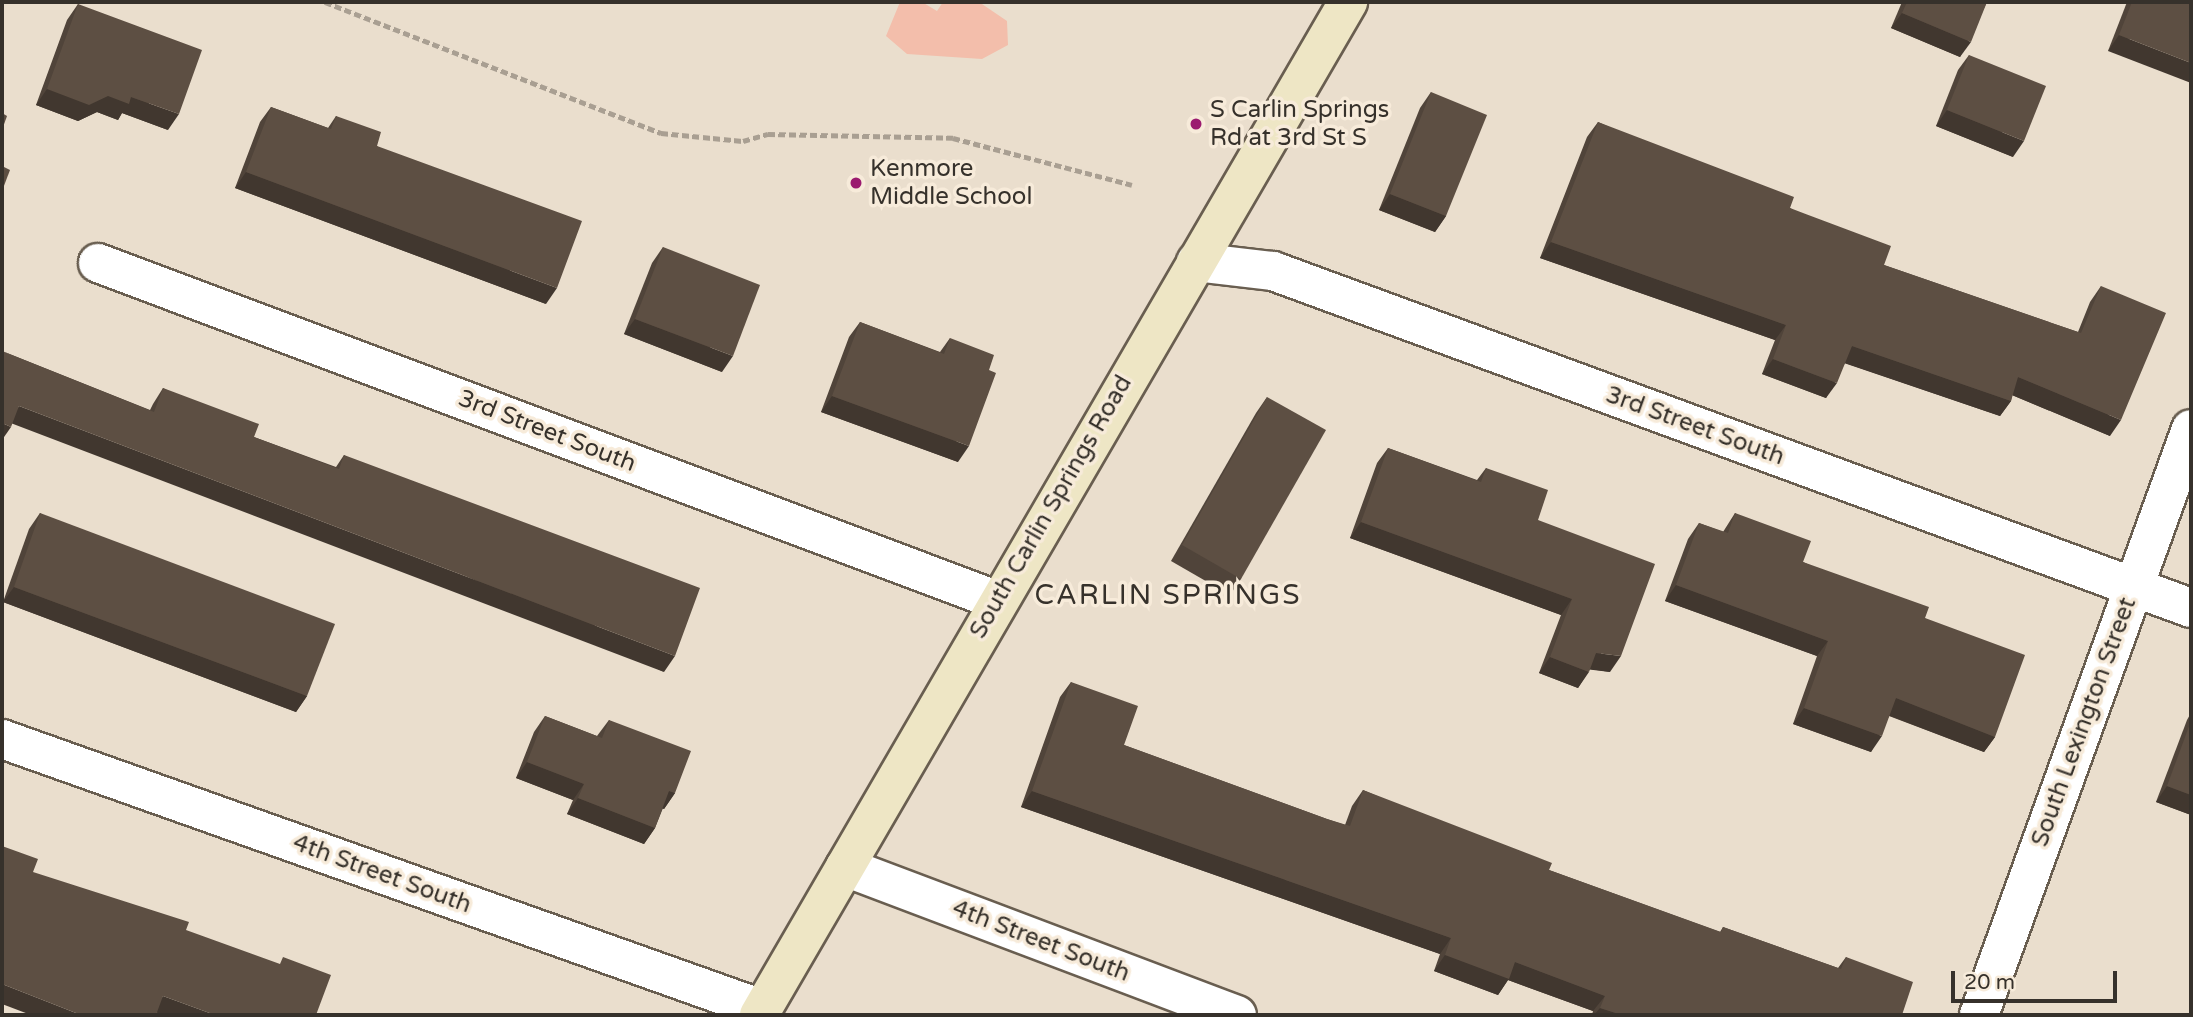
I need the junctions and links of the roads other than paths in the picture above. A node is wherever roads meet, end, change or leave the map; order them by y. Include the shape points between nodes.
1 (1348, 2) edge
2 (1196, 262) junction
3 (98, 263) dead end
4 (2191, 429) edge
5 (2133, 587) junction
6 (996, 600) junction
7 (2191, 608) edge
8 (2, 739) edge
9 (845, 867) junction
10 (760, 1012) edge
11 (1237, 1015) edge
12 (1979, 1015) edge

1 - 2 main road, South Carlin Springs Road
2 - 5 street, 3rd Street South via 1273,271
2 - 6 main road, South Carlin Springs Road
3 - 6 street, 3rd Street South
4 - 5 street, South Lexington Street
5 - 7 street, 3rd Street South
5 - 12 street, South Lexington Street
6 - 9 main road, South Carlin Springs Road
8 - 10 street, 4th Street South
9 - 10 main road, South Carlin Springs Road
9 - 11 street, 4th Street South

